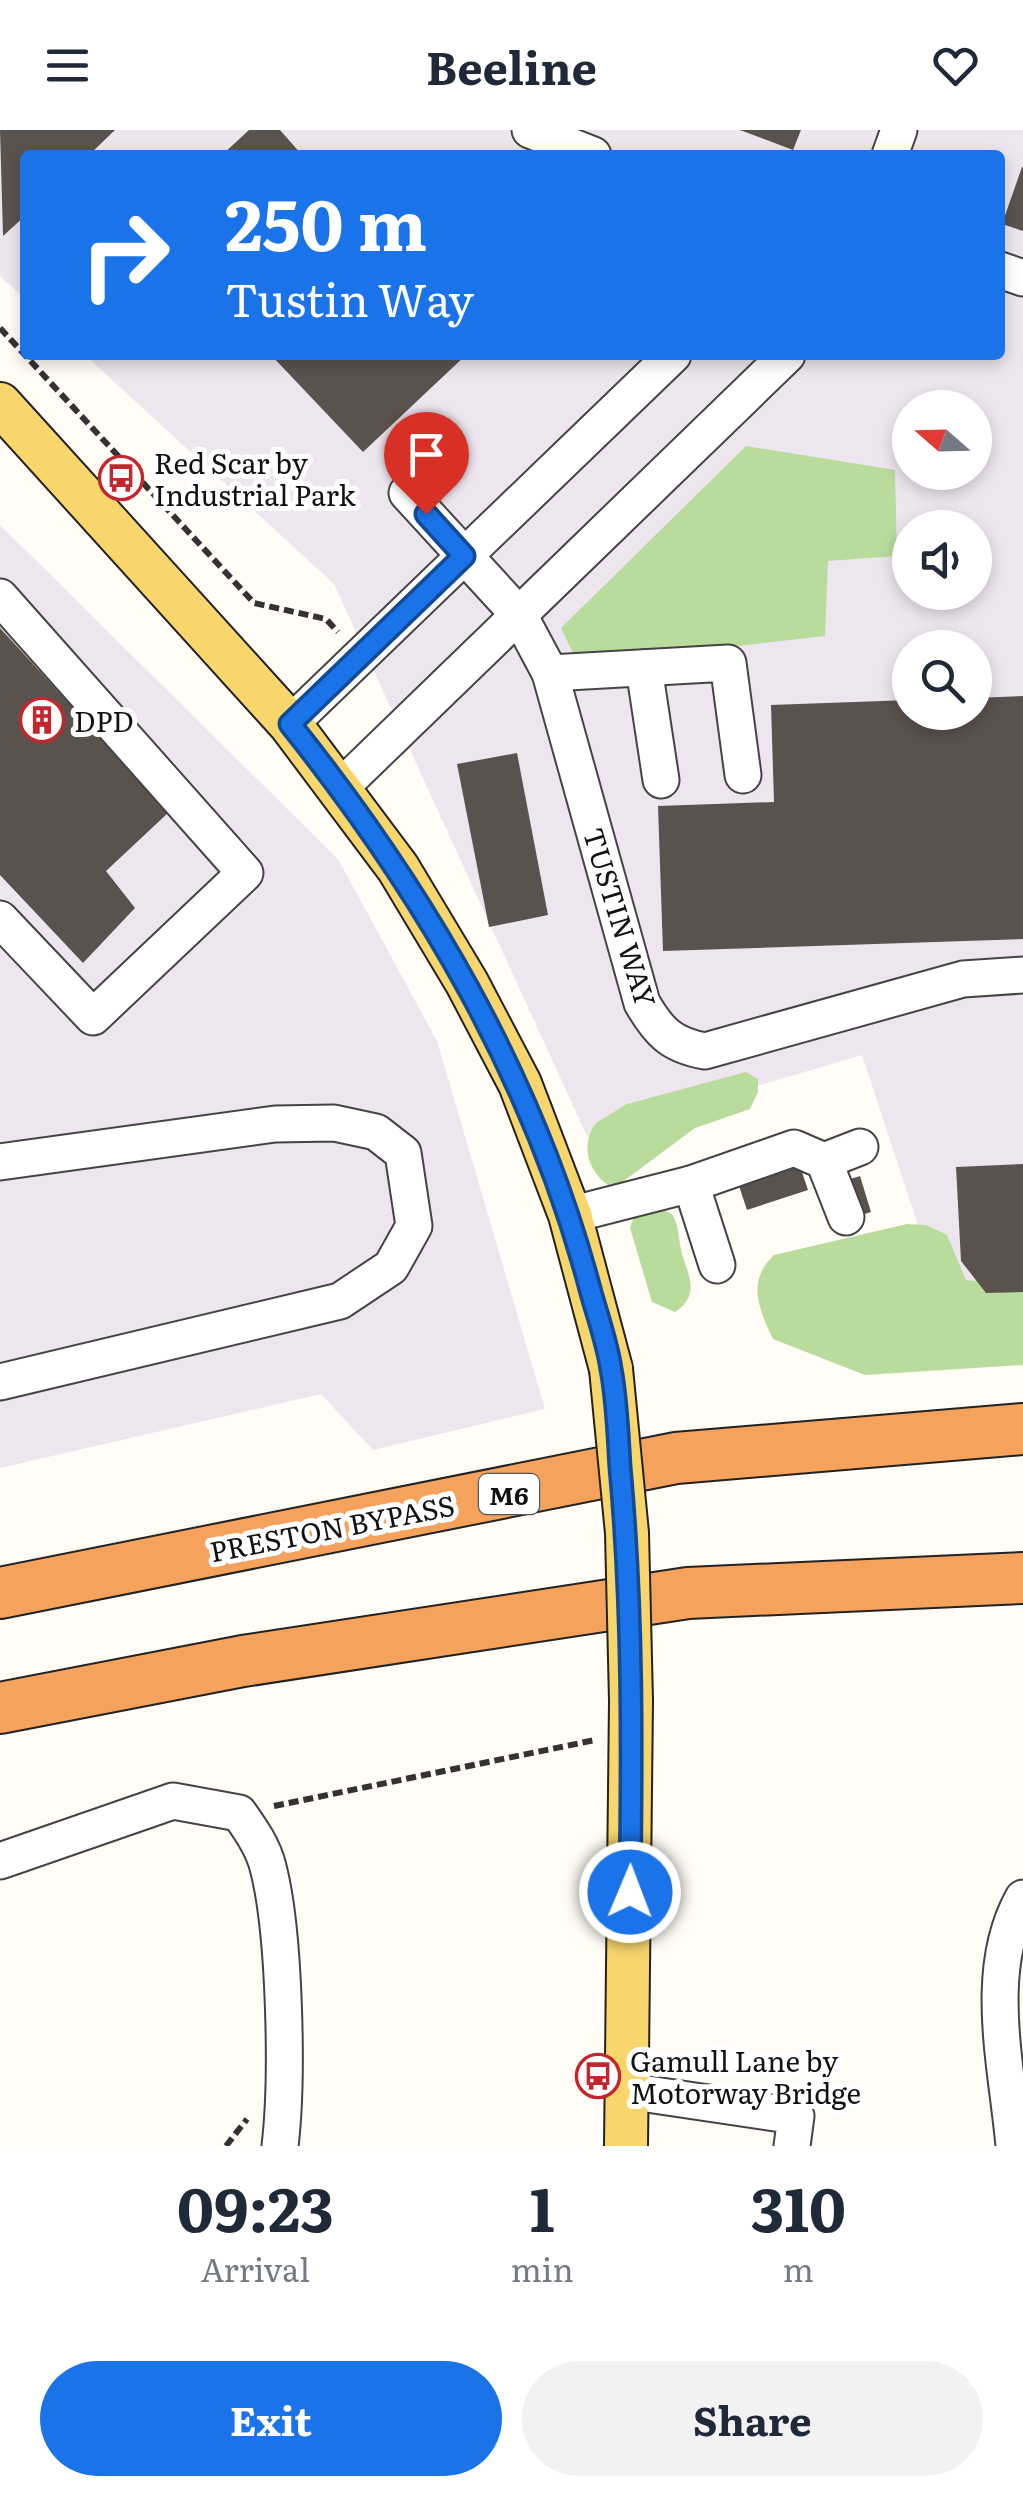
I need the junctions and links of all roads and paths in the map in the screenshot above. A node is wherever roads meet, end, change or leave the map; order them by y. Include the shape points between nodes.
1 (530, 130) edge
2 (580, 150) edge
3 (0, 328) edge
4 (20, 350) edge
5 (30, 360) edge
6 (668, 360) edge
7 (782, 360) edge
8 (0, 404) edge
9 (407, 493) dead end
10 (464, 556) junction
11 (0, 598) edge
12 (519, 615) junction
13 (360, 656) junction
14 (644, 668) junction
15 (550, 673) junction
16 (290, 724) junction
17 (743, 775) dead end
18 (661, 780) dead end
19 (341, 788) junction
20 (0, 919) edge
21 (1023, 974) edge
22 (860, 1148) dead end
23 (824, 1161) junction
24 (0, 1162) edge
25 (691, 1184) junction
26 (570, 1216) junction
27 (846, 1217) dead end
28 (717, 1265) dead end
29 (0, 1382) edge
30 (1023, 1429) edge
31 (1023, 1578) edge
32 (0, 1592) edge
33 (0, 1708) edge
34 (632, 1717) junction
35 (238, 1813) junction
36 (0, 1861) edge
37 (1023, 1898) edge
38 (627, 2091) junction
39 (280, 2146) edge
40 (626, 2146) edge
41 (792, 2146) edge
42 (1014, 2146) edge

1 - 2 street
3 - 4 path
5 - 13 path via 254,603 326,618
6 - 10 street
7 - 12 street
8 - 16 main road
9 - 10 street, TUSTIN WAY
10 - 12 street, TUSTIN WAY
10 - 13 street
11 - 20 street via 245,872 93,1016
12 - 15 street, TUSTIN WAY
12 - 19 street
13 - 16 street
14 - 15 street
14 - 17 street via 728,663
14 - 18 street
15 - 21 street, TUSTIN WAY via 642,1004 658,1031 681,1046 705,1050 963,979
16 - 19 main road
19 - 26 main road via 467,983 520,1084
22 - 23 street
23 - 25 street via 786,1149
23 - 27 street
24 - 29 street via 275,1124 334,1123 376,1132 404,1153 414,1226 391,1267 340,1301
25 - 26 street
25 - 28 street
26 - 34 main road, bridge via 611,1369 627,1533
30 - 32 highway, PRESTON BYPASS / M6 via 676,1458
31 - 33 highway via 688,1593 243,1662
34 - 35 path
34 - 38 main road
35 - 36 street via 173,1802
35 - 39 street via 268,1868 274,1913
37 - 42 street via 1006,1927 999,1968
38 - 40 main road
38 - 41 street via 796,2116

